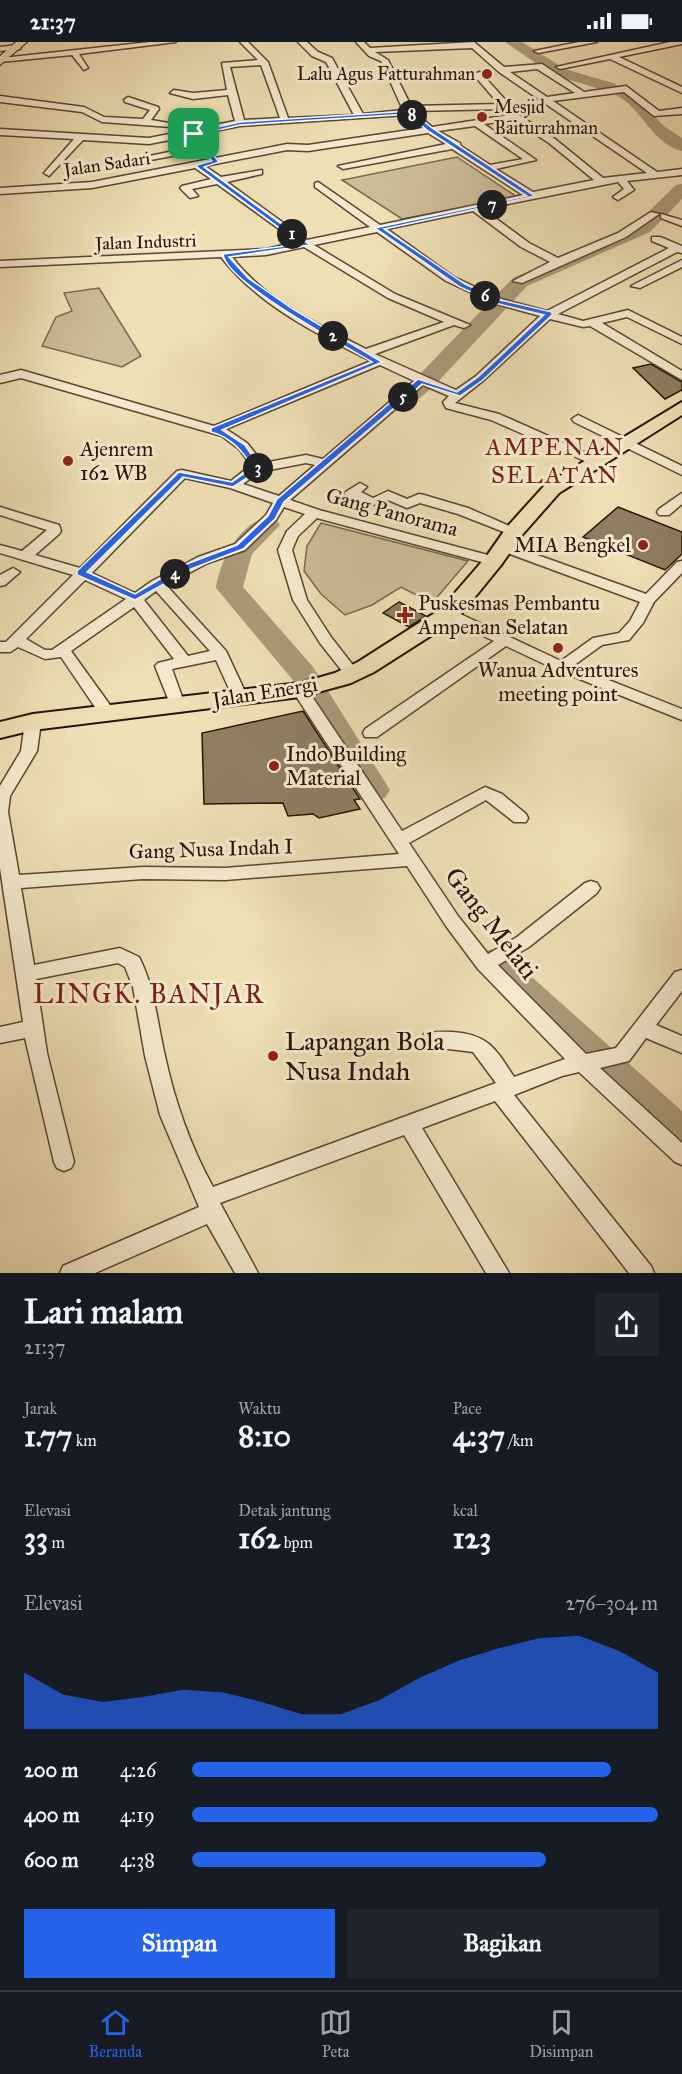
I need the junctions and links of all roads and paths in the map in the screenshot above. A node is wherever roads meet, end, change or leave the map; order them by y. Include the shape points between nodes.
1 (172, 42) edge
2 (244, 42) edge
3 (302, 42) edge
4 (360, 42) edge
5 (593, 42) edge
6 (682, 42) edge
7 (20, 44) edge
8 (471, 44) edge
9 (566, 44) edge
10 (368, 50) junction
11 (538, 51) dead end
12 (74, 52) junction
13 (1, 57) edge
14 (612, 57) junction
15 (264, 62) junction
16 (560, 67) dead end
17 (84, 68) dead end
18 (502, 70) junction
19 (477, 74) dead end
20 (680, 87) edge
21 (230, 92) junction
22 (174, 93) dead end
23 (582, 94) junction
24 (0, 99) edge
25 (548, 99) junction
26 (128, 100) dead end
27 (46, 104) junction
28 (504, 106) junction
29 (408, 110) junction
30 (681, 113) edge
31 (42, 115) dead end
32 (360, 117) junction
33 (516, 117) junction
34 (285, 121) junction
35 (145, 122) junction
36 (475, 122) junction
37 (240, 123) junction
38 (171, 124) dead end
39 (430, 129) junction
40 (0, 132) edge
41 (194, 134) junction
42 (81, 137) junction
43 (457, 145) junction
44 (202, 148) junction
45 (145, 158) dead end
46 (216, 162) junction
47 (199, 166) junction
48 (343, 166) dead end
49 (491, 167) junction
50 (259, 172) dead end
51 (682, 172) edge
52 (49, 173) dead end
53 (654, 174) junction
54 (620, 178) junction
55 (219, 181) junction
56 (601, 181) junction
57 (318, 185) dead end
58 (0, 191) edge
59 (193, 196) dead end
60 (532, 196) junction
61 (618, 197) dead end
62 (475, 208) junction
63 (682, 223) edge
64 (378, 228) junction
65 (656, 239) dead end
66 (307, 245) junction
67 (679, 249) edge
68 (225, 255) junction
69 (558, 262) junction
70 (682, 263) edge
71 (0, 264) edge
72 (518, 281) dead end
73 (636, 286) dead end
74 (549, 314) junction
75 (588, 324) junction
76 (682, 329) edge
77 (669, 333) junction
78 (682, 341) edge
79 (364, 354) junction
80 (378, 362) junction
81 (682, 376) edge
82 (0, 379) edge
83 (424, 382) junction
84 (457, 395) junction
85 (682, 407) edge
86 (578, 419) dead end
87 (214, 430) junction
88 (623, 443) junction
89 (594, 461) junction
90 (324, 464) junction
91 (258, 468) junction
92 (682, 471) edge
93 (233, 485) junction
94 (360, 487) dead end
95 (682, 497) edge
96 (285, 502) junction
97 (0, 511) edge
98 (664, 512) dead end
99 (314, 513) junction
100 (504, 546) junction
101 (0, 549) edge
102 (24, 556) junction
103 (682, 565) edge
104 (13, 572) dead end
105 (81, 573) junction
106 (0, 582) edge
107 (157, 584) junction
108 (135, 597) junction
109 (648, 600) junction
110 (449, 614) junction
111 (17, 640) junction
112 (504, 640) junction
113 (0, 647) edge
114 (63, 650) junction
115 (221, 654) junction
116 (184, 661) junction
117 (562, 668) junction
118 (351, 673) junction
119 (301, 690) junction
120 (240, 698) junction
121 (177, 705) junction
122 (107, 712) junction
123 (682, 715) edge
124 (33, 722) junction
125 (0, 730) edge
126 (370, 733) dead end
127 (0, 812) edge
128 (520, 818) dead end
129 (401, 839) junction
130 (411, 859) junction
131 (11, 882) junction
132 (591, 888) dead end
133 (493, 960) junction
134 (26, 974) junction
135 (682, 977) edge
136 (642, 1027) junction
137 (33, 1028) junction
138 (0, 1035) edge
139 (430, 1040) dead end
140 (682, 1045) edge
141 (589, 1060) junction
142 (505, 1090) junction
143 (408, 1124) junction
144 (682, 1156) edge
145 (64, 1162) dead end
146 (209, 1205) junction
147 (71, 1273) edge
148 (247, 1273) edge
149 (498, 1273) edge
150 (643, 1273) edge

1 - 12 street
2 - 15 street
3 - 32 street via 329,60
4 - 10 street
5 - 9 street
6 - 14 street
7 - 13 main road
8 - 10 street
8 - 18 street
9 - 11 street
10 - 29 street via 384,60
12 - 13 street
12 - 17 street
14 - 16 street
14 - 20 street
15 - 21 street via 225,65
15 - 34 street
18 - 23 street via 539,66
18 - 25 street
19 - 28 street
21 - 22 street via 193,96
21 - 37 street
23 - 25 street
23 - 30 street via 626,89 657,114
24 - 27 street
25 - 53 street
26 - 35 street via 154,109
27 - 31 street via 40,111
27 - 35 street via 84,110 102,119
28 - 29 street
28 - 33 street
29 - 32 street
29 - 39 street
32 - 34 street
33 - 36 street, Jalan Sadari
33 - 56 street
34 - 37 street
35 - 38 street
36 - 39 street, Jalan Sadari
36 - 49 street via 531,160
37 - 41 street
39 - 43 street
39 - 46 street, Jalan Sadari via 308,148 287,147
40 - 42 street
41 - 42 street via 149,141
41 - 44 street
42 - 52 street
43 - 48 street
43 - 49 street
44 - 45 street
44 - 46 street
46 - 47 street, Jalan Sadari
47 - 55 street
47 - 58 street, Jalan Sadari via 92,185
49 - 60 street
50 - 55 street
51 - 53 street, Jalan Industri
53 - 54 street, Jalan Industri
54 - 56 street, Jalan Industri
54 - 61 street via 629,190
55 - 59 street via 185,188
55 - 66 street
56 - 60 street, Jalan Industri
57 - 64 street
60 - 62 street, Jalan Industri
62 - 64 street, Jalan Industri
62 - 69 street via 525,245
63 - 69 street via 659,215 622,236
64 - 66 street, Jalan Industri
64 - 74 street via 450,279 497,301
65 - 67 street
66 - 68 street, Jalan Industri
66 - 79 street via 373,289 459,323
67 - 74 street
68 - 71 street, Jalan Industri
68 - 79 street via 245,279
69 - 72 street
70 - 73 street
74 - 75 street
74 - 84 street
75 - 77 street via 628,313
75 - 81 street
76 - 77 street
77 - 78 street
79 - 80 street
80 - 83 street
80 - 87 street
82 - 87 street via 21,374
83 - 84 street
83 - 90 street
84 - 89 street via 450,405 495,417
85 - 88 highway, Jalan Energi
86 - 88 street
87 - 91 street via 226,433 243,446
88 - 89 highway, Jalan Energi
88 - 92 street
89 - 100 highway, Jalan Energi via 552,489
90 - 91 street via 299,460
90 - 96 street
91 - 93 street
93 - 96 street, Gang Panorama
93 - 105 street, Gang Panorama via 182,474
94 - 100 street via 351,493 374,502 388,495 407,504 419,498 463,511
95 - 98 street
96 - 99 street, Gang Panorama
96 - 107 street via 240,547 202,560
97 - 102 street via 54,528
99 - 100 street, Gang Panorama
99 - 118 street via 292,534 285,550 300,600
100 - 109 street
100 - 110 highway, Jalan Energi
101 - 102 street
102 - 105 street
103 - 109 street
104 - 106 street
105 - 108 street
105 - 111 street
107 - 108 street
107 - 115 street
108 - 114 street
108 - 116 street
109 - 117 street via 624,637 597,641
110 - 112 street
110 - 118 highway, Jalan Energi
111 - 113 street via 10,647
111 - 114 street via 47,657
112 - 117 street
112 - 126 street
114 - 122 street
115 - 116 street
115 - 120 street
116 - 121 street via 163,667
117 - 123 street
118 - 119 highway, Jalan Energi
119 - 120 highway, Jalan Energi
119 - 129 street, Gang Melati
120 - 121 highway, Jalan Energi
121 - 122 highway, Jalan Energi
122 - 124 highway, Jalan Energi
124 - 125 highway, Jalan Energi
124 - 127 street via 29,751 2,796
127 - 131 street
128 - 129 street via 485,793
129 - 130 street, Gang Melati
130 - 131 street, Gang Nusa Indah I via 225,874 143,873
130 - 133 street, Gang Melati via 452,921
131 - 134 street
132 - 133 street via 523,942
133 - 141 street, Gang Melati
134 - 137 street
134 - 146 street via 120,955 132,962 142,987 171,1115
135 - 136 street
136 - 140 street
136 - 141 street via 622,1055
137 - 138 street
137 - 145 street
139 - 142 street via 478,1043 485,1049
141 - 142 street
141 - 144 street, Gang Melati
142 - 143 street
142 - 150 street
143 - 146 street
143 - 149 street
146 - 147 street
146 - 148 street

